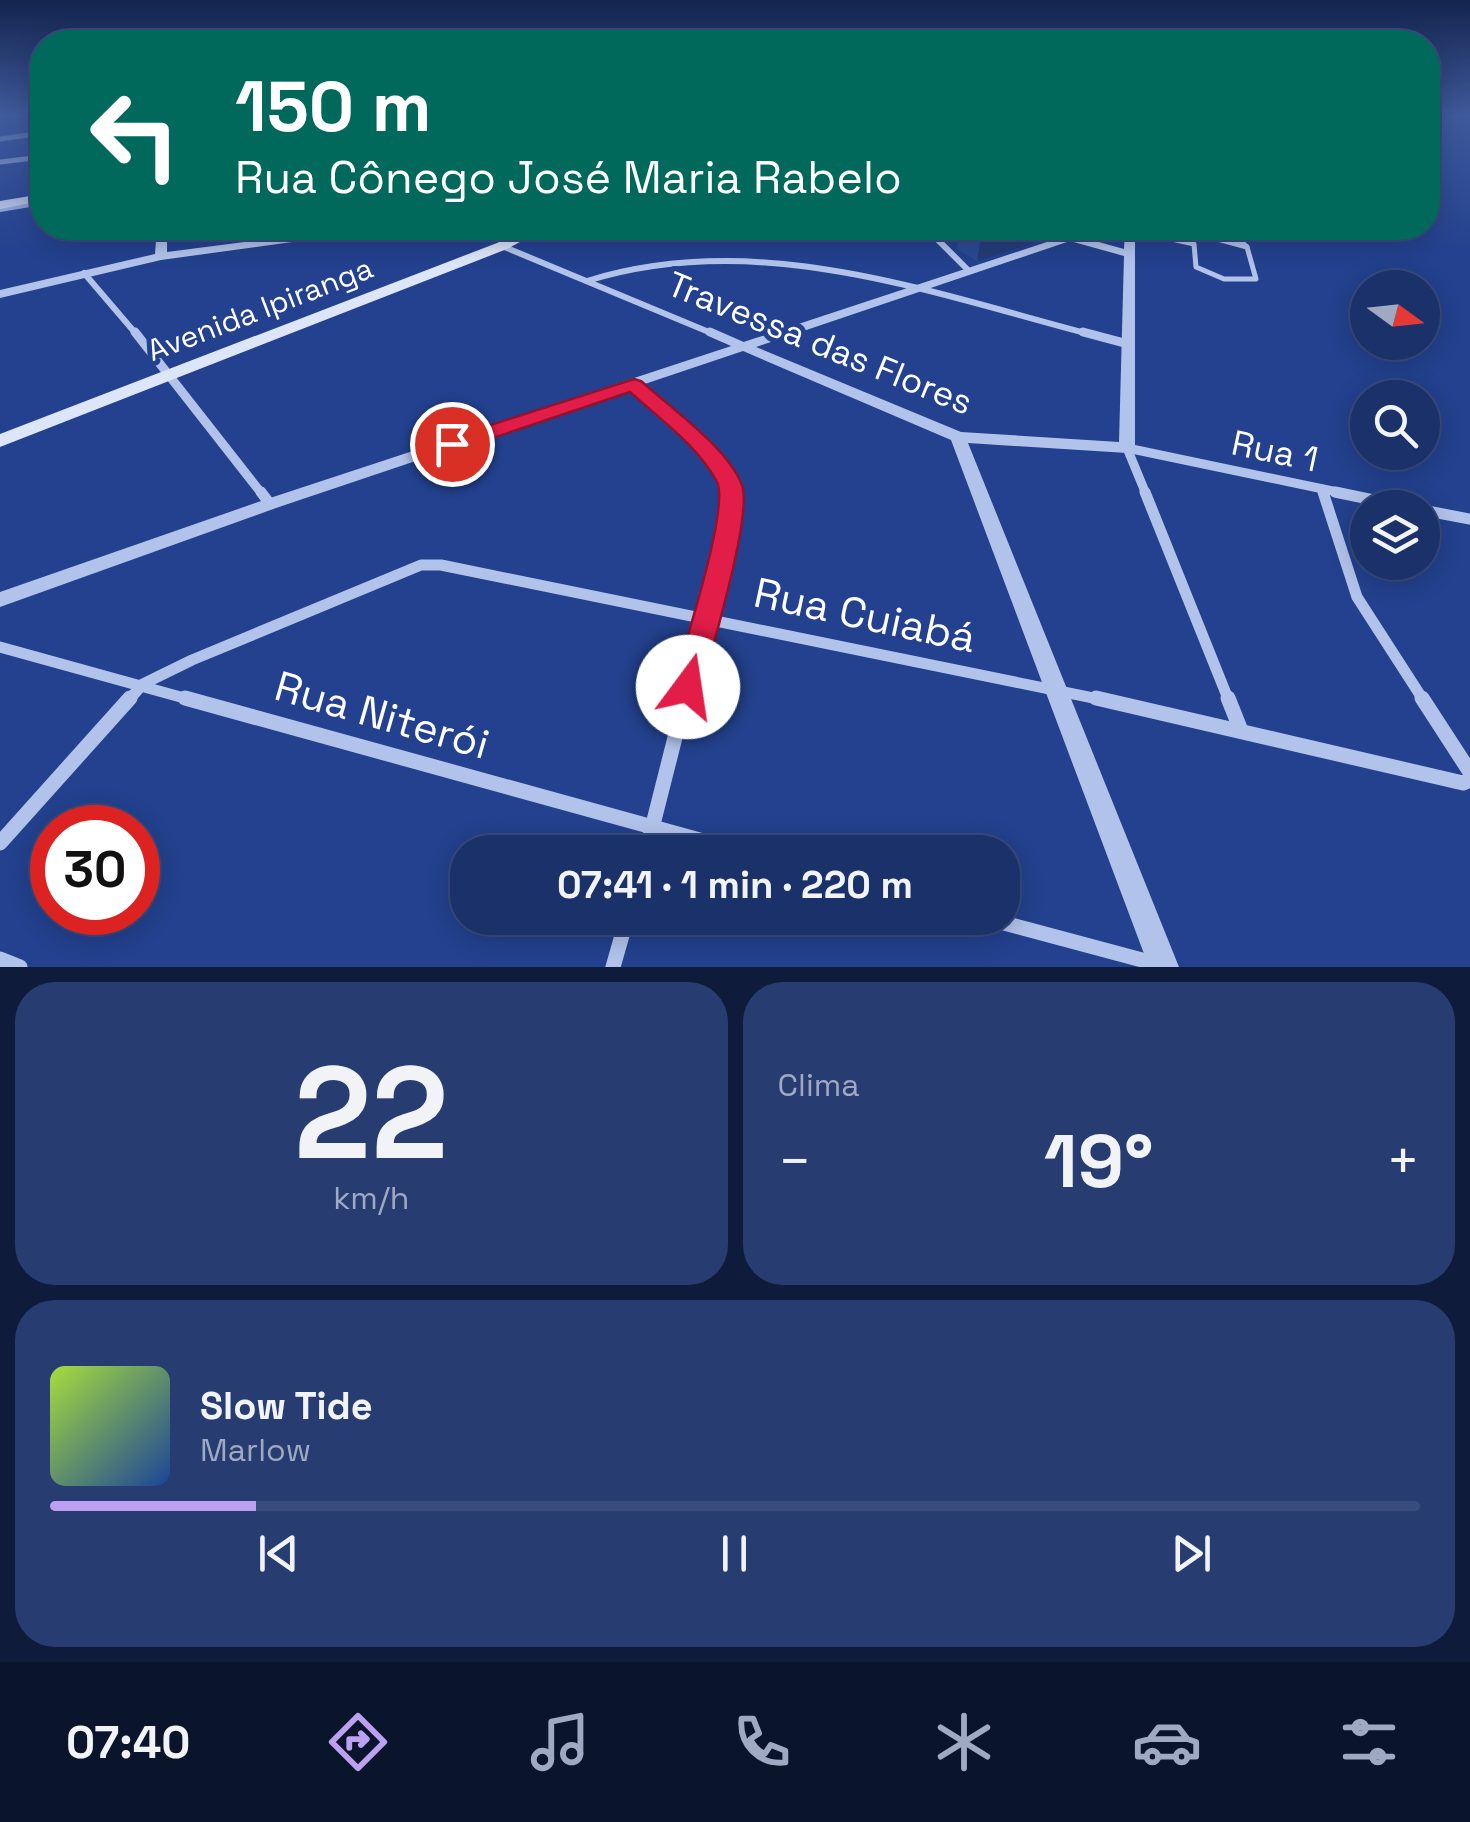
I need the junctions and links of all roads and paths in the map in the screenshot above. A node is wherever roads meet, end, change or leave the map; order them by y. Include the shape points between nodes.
1 (30, 200) edge
2 (0, 205) edge
3 (30, 210) edge
4 (0, 215) edge
5 (162, 240) edge
6 (282, 240) edge
7 (514, 240) edge
8 (938, 240) edge
9 (1063, 240) edge
10 (1070, 240) edge
11 (1129, 240) edge
12 (1176, 240) edge
13 (1223, 240) edge
14 (1239, 240) edge
15 (502, 246) junction
16 (1247, 247) junction
17 (1128, 254) junction
18 (162, 256) junction
19 (968, 270) junction
20 (84, 273) junction
21 (587, 281) junction
22 (906, 289) junction
23 (0, 294) edge
24 (1128, 344) junction
25 (742, 346) junction
26 (169, 373) junction
27 (634, 385) junction
28 (958, 437) junction
29 (0, 440) edge
30 (1127, 448) junction
31 (1322, 490) junction
32 (1350, 496) edge
33 (270, 504) junction
34 (1440, 513) edge
35 (1470, 519) edge
36 (0, 600) edge
37 (705, 617) junction
38 (0, 648) edge
39 (143, 684) junction
40 (1057, 692) junction
41 (1240, 728) junction
42 (1470, 772) edge
43 (1470, 780) edge
44 (653, 828) junction
45 (651, 835) edge
46 (680, 835) edge
47 (0, 844) edge
48 (1020, 927) edge
49 (623, 935) edge
50 (0, 960) edge
51 (1163, 966) edge
52 (20, 967) edge
53 (613, 967) edge

1 - 2 main road
3 - 4 main road
5 - 18 street
6 - 18 street
7 - 15 main road, Avenida Ipiranga
8 - 19 street
9 - 19 street
10 - 17 street
11 - 17 street
12 - 16 lane via 1194,244 1198,270 1239,280 1256,279
13 - 16 lane
14 - 16 lane
15 - 21 street, Travessa das Flores
15 - 26 main road, Avenida Ipiranga
17 - 24 street
18 - 20 street
19 - 22 street
20 - 23 street
20 - 26 street
21 - 22 street via 636,264 722,260 810,265
21 - 25 street, Travessa das Flores
22 - 24 street
22 - 25 street
24 - 30 street
25 - 27 street
25 - 28 street, Travessa das Flores
26 - 29 main road, Avenida Ipiranga
26 - 33 street
27 - 33 street
27 - 37 street via 707,452 731,486 730,522
28 - 30 street, Travessa das Flores
28 - 40 street
30 - 31 street, Rua 1
30 - 41 street
31 - 32 street, Rua 1
31 - 42 street via 1356,598
33 - 36 street
34 - 35 street
37 - 39 street, Rua Cuiabá via 422,565
37 - 40 street, Rua Cuiabá
37 - 44 street
38 - 39 street, Rua Niterói
39 - 44 street, Rua Niterói
39 - 47 street
40 - 41 street, Rua Cuiabá
40 - 51 street
41 - 43 street, Rua Cuiabá
44 - 45 street
44 - 46 street, Rua Niterói
48 - 51 street
49 - 53 street
50 - 52 street

